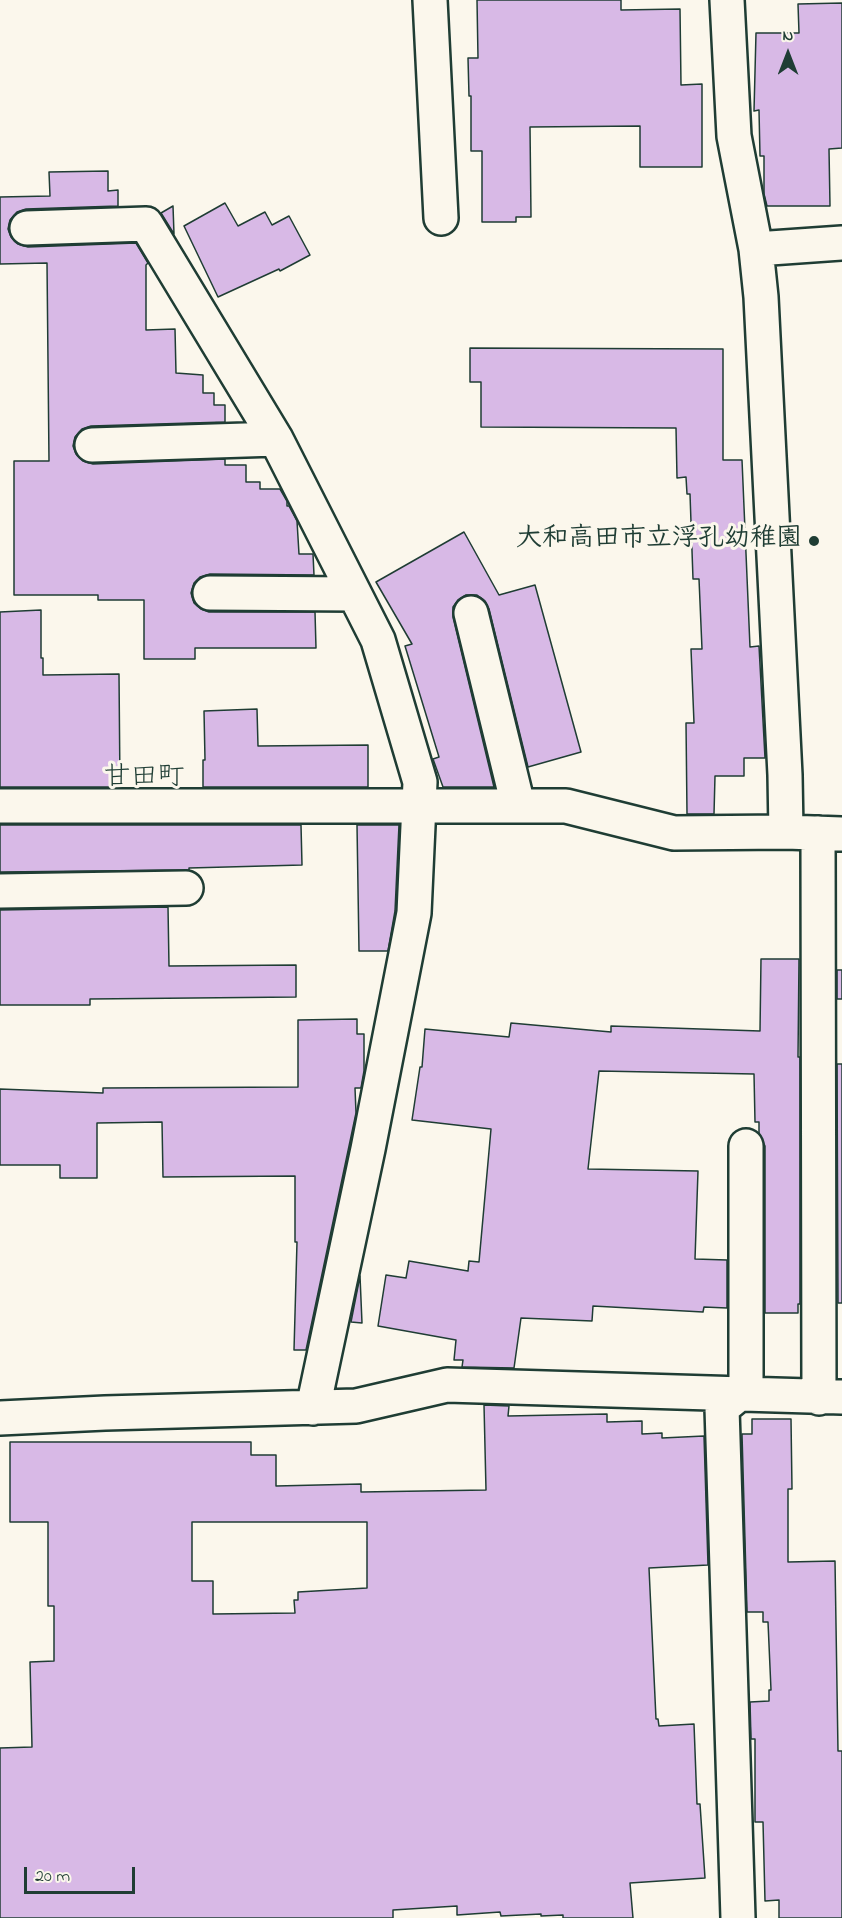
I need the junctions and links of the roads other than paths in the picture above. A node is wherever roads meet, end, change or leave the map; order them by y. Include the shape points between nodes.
1 (430, 0) edge
2 (727, 0) edge
3 (441, 218) dead end
4 (27, 228) dead end
5 (842, 243) edge
6 (756, 249) junction
7 (276, 439) junction
8 (92, 445) dead end
9 (210, 593) dead end
10 (354, 594) junction
11 (471, 613) dead end
12 (418, 805) junction
13 (518, 805) junction
14 (0, 806) edge
15 (786, 832) junction
16 (830, 834) edge
17 (186, 888) dead end
18 (0, 891) edge
19 (746, 1146) dead end
20 (738, 1395) junction
21 (830, 1398) edge
22 (313, 1408) junction
23 (0, 1418) edge
24 (738, 1918) edge

1 - 3 street
2 - 6 street via 734,136
4 - 7 street via 146,224
5 - 6 street
6 - 15 street
7 - 8 street
7 - 10 street
9 - 10 street
10 - 12 street via 378,640 420,782
11 - 13 street
12 - 13 street
12 - 14 street
12 - 22 street via 414,913
13 - 15 street via 566,806 674,833
15 - 16 street
16 - 21 street
17 - 18 street
19 - 20 street via 746,1384
20 - 21 street
20 - 22 street via 447,1385 356,1406
20 - 24 street via 722,1408
22 - 23 street

